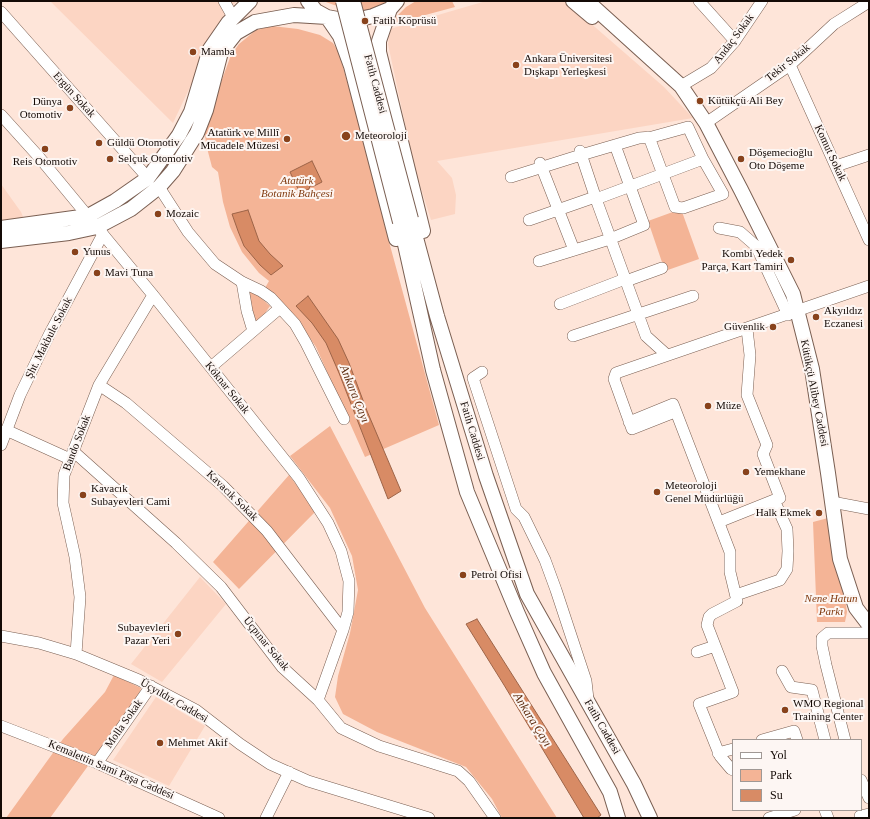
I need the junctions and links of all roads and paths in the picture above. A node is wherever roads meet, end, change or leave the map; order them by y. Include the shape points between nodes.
1 (224, 1) edge
2 (250, 1) edge
3 (308, 1) edge
4 (344, 1) edge
5 (354, 1) edge
6 (573, 1) edge
7 (699, 1) edge
8 (762, 1) edge
9 (589, 2) edge
10 (869, 2) edge
11 (394, 5) edge
12 (1, 12) edge
13 (233, 17) junction
14 (327, 17) junction
15 (735, 41) junction
16 (790, 65) junction
17 (681, 86) junction
18 (1, 115) edge
19 (706, 123) junction
20 (649, 137) junction
21 (615, 145) junction
22 (580, 153) junction
23 (869, 155) edge
24 (703, 159) junction
25 (541, 165) junction
26 (836, 166) junction
27 (663, 174) junction
28 (511, 177) dead end
29 (148, 178) junction
30 (630, 186) junction
31 (159, 187) junction
32 (595, 198) junction
33 (558, 210) junction
34 (88, 216) junction
35 (529, 220) dead end
36 (405, 221) junction
37 (1, 228) edge
38 (719, 228) dead end
39 (100, 230) junction
40 (610, 238) junction
41 (1, 240) edge
42 (869, 240) edge
43 (574, 250) junction
44 (539, 261) dead end
45 (662, 268) dead end
46 (626, 280) junction
47 (242, 282) junction
48 (869, 286) edge
49 (153, 295) junction
50 (693, 296) dead end
51 (560, 304) dead end
52 (419, 307) junction
53 (280, 308) junction
54 (638, 313) junction
55 (793, 313) junction
56 (437, 316) junction
57 (746, 329) junction
58 (253, 331) junction
59 (573, 336) dead end
60 (667, 355) junction
61 (211, 368) junction
62 (482, 372) dead end
63 (99, 385) junction
64 (344, 419) dead end
65 (6, 430) junction
66 (1, 445) edge
67 (72, 455) junction
68 (774, 500) junction
69 (832, 502) junction
70 (869, 509) edge
71 (719, 522) junction
72 (736, 595) junction
73 (869, 625) edge
74 (343, 630) junction
75 (869, 633) edge
76 (1, 636) edge
77 (715, 646) junction
78 (697, 652) dead end
79 (76, 654) junction
80 (782, 671) dead end
81 (151, 686) junction
82 (318, 700) junction
83 (589, 704) junction
84 (3, 730) edge
85 (765, 739) edge
86 (797, 739) edge
87 (825, 739) edge
88 (845, 739) edge
89 (732, 749) edge
90 (718, 753) junction
91 (97, 763) junction
92 (732, 770) edge
93 (289, 772) junction
94 (862, 782) edge
95 (869, 798) edge
96 (791, 813) edge
97 (869, 814) edge
98 (219, 818) edge
99 (266, 818) edge
100 (428, 818) edge
101 (495, 818) edge
102 (618, 818) edge
103 (650, 818) edge
104 (769, 818) edge
105 (862, 818) edge

1 - 13 street
2 - 13 main road
3 - 14 main road via 316,11
4 - 36 main road, Fatih Caddesi, bridge
5 - 36 main road, Fatih Caddesi, bridge
6 - 17 main road, Kütükçü Alibey Caddesi via 630,51
7 - 15 street
8 - 15 street, Andaç Sokak
9 - 17 main road, Kütükçü Alibey Caddesi
10 - 16 street, Tekir Sokak via 834,24
11 - 14 main road via 373,16 355,20
11 - 56 main road via 379,40 379,52 429,254
12 - 29 street, Ergün Sokak
13 - 29 main road via 210,49 191,112 180,135
14 - 31 main road via 294,15 255,22 236,33 221,52 206,110 197,133 173,171
14 - 52 main road via 340,36 350,66 390,222
15 - 17 street, Andaç Sokak via 712,68
16 - 19 street, Tekir Sokak
16 - 26 street, Komut Sokak
17 - 19 main road, Kütükçü Alibey Caddesi
18 - 34 street, Köknar Sokak
19 - 55 main road, Kütükçü Alibey Caddesi via 793,294
20 - 21 street
20 - 24 street via 688,127
20 - 27 street
21 - 22 street
21 - 30 street
22 - 25 street
22 - 32 street
23 - 26 street
24 - 27 street
24 - 27 street via 723,194 683,208 675,208
25 - 28 street
25 - 33 street
26 - 42 street, Komut Sokak
27 - 30 street
29 - 34 main road
30 - 32 street
30 - 40 street via 644,225
31 - 39 main road
31 - 47 street via 188,232 215,264
32 - 33 street
32 - 40 street
33 - 35 street
33 - 43 street
34 - 37 main road
34 - 39 street, Köknar Sokak
36 - 52 main road, Fatih Caddesi
36 - 56 main road, Fatih Caddesi
38 - 55 street via 740,232 756,246
39 - 41 main road
39 - 49 street, Köknar Sokak
39 - 65 street, Şht. Makbule Sokak via 20,395
40 - 43 street
40 - 46 street
43 - 44 street
45 - 46 street
46 - 51 street
46 - 54 street
47 - 53 street via 261,290
47 - 58 street
48 - 55 street
49 - 61 street, Köknar Sokak
49 - 63 street, Bando Sokak
50 - 54 street
52 - 102 main road, Fatih Caddesi via 433,370 467,492 544,673 610,792
53 - 58 street
53 - 64 street via 295,324 306,343
54 - 59 street
54 - 60 street via 646,336
55 - 57 street
55 - 69 main road, Kütükçü Alibey Caddesi via 812,369
56 - 83 main road, Fatih Caddesi via 486,476 527,594
57 - 60 street
57 - 68 street via 750,355 747,395 767,445 763,454 780,498
58 - 61 street
60 - 71 street via 616,373 614,379 630,425 674,408
61 - 74 street, Köknar Sokak via 299,478 328,523 341,551 349,581 348,612
62 - 83 street via 473,378 516,509 524,517 556,590 586,681
63 - 67 street, Bando Sokak
63 - 74 street, Kavacık Sokak via 126,402 223,486 267,531
65 - 66 street, Şht. Makbule Sokak
65 - 67 street, Üçpınar Sokak
67 - 79 street, Bando Sokak via 64,475 63,503 75,557 80,597
67 - 82 street, Üçpınar Sokak via 176,543 221,587 282,667
68 - 71 street
68 - 72 street via 787,529 787,569 780,580
69 - 70 street
69 - 73 main road, Kütükçü Alibey Caddesi via 840,559 856,608
71 - 72 street via 730,552 730,572
72 - 77 street via 737,601 709,617 707,625
74 - 82 street, Köknar Sokak
75 - 88 street via 828,633 822,638 826,665
76 - 79 street, Üçyıldız Caddesi
77 - 78 street
77 - 90 street via 733,692 699,704
79 - 81 street, Üçyıldız Caddesi
80 - 87 street via 791,687 812,690
81 - 91 street, Molla Sokak
81 - 93 street, Üçyıldız Caddesi via 196,710 270,764
82 - 101 street, Üçpınar Sokak via 341,728 379,746 458,771 469,780
83 - 103 main road, Fatih Caddesi
84 - 91 street, Kemalettin Sami Paşa Caddesi
85 - 86 street via 794,730
89 - 90 street
90 - 92 street
91 - 98 street, Kemalettin Sami Paşa Caddesi
93 - 99 street
93 - 100 street, Üçyıldız Caddesi via 308,781
94 - 95 street
96 - 104 street
97 - 105 street via 860,816

